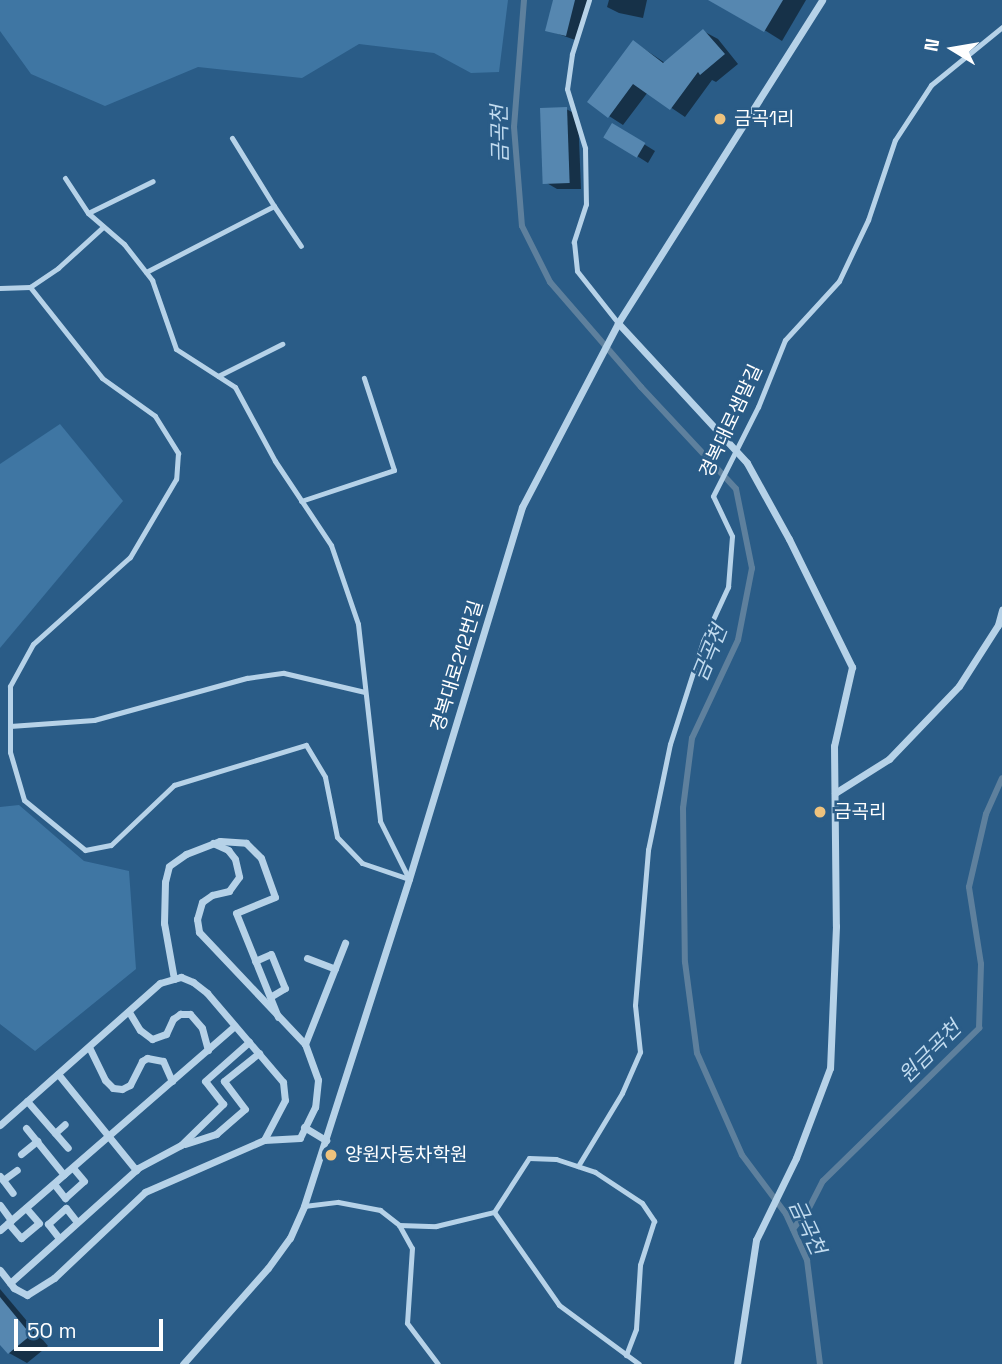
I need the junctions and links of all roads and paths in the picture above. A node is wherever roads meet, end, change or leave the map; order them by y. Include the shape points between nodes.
1 (589, 0) edge
2 (822, 0) edge
3 (1002, 27) edge
4 (232, 138) dead end
5 (65, 178) dead end
6 (153, 181) dead end
7 (274, 206) junction
8 (88, 213) junction
9 (103, 227) junction
10 (301, 246) dead end
11 (146, 272) junction
12 (30, 287) junction
13 (0, 288) edge
14 (618, 323) junction
15 (282, 344) dead end
16 (218, 376) junction
17 (363, 378) dead end
18 (735, 456) junction
19 (301, 500) junction
20 (1002, 610) edge
21 (365, 692) junction
22 (10, 726) junction
23 (835, 793) junction
24 (213, 843) junction
25 (409, 879) junction
26 (345, 943) dead end
27 (307, 958) dead end
28 (255, 961) junction
29 (335, 969) junction
30 (174, 979) junction
31 (270, 997) junction
32 (129, 1012) junction
33 (278, 1017) junction
34 (235, 1026) junction
35 (249, 1042) junction
36 (304, 1044) junction
37 (89, 1047) junction
38 (208, 1050) junction
39 (259, 1053) junction
40 (58, 1074) junction
41 (172, 1082) junction
42 (27, 1101) junction
43 (65, 1124) dead end
44 (0, 1125) edge
45 (304, 1127) junction
46 (26, 1128) dead end
47 (55, 1133) junction
48 (109, 1137) junction
49 (264, 1140) junction
50 (326, 1140) junction
51 (37, 1142) junction
52 (181, 1145) junction
53 (68, 1148) dead end
54 (21, 1154) dead end
55 (578, 1166) junction
56 (73, 1168) junction
57 (17, 1170) dead end
58 (135, 1170) junction
59 (64, 1175) junction
60 (1, 1178) edge
61 (54, 1184) junction
62 (13, 1193) dead end
63 (0, 1205) edge
64 (304, 1206) junction
65 (26, 1208) junction
66 (494, 1212) junction
67 (10, 1222) junction
68 (77, 1222) junction
69 (399, 1225) junction
70 (0, 1230) edge
71 (59, 1238) junction
72 (0, 1270) edge
73 (10, 1283) junction
74 (626, 1355) junction
75 (183, 1364) edge
76 (438, 1364) edge
77 (639, 1364) edge
78 (737, 1364) edge

1 - 14 lane via 572,54 567,89 585,148 586,204 574,242 577,271
2 - 14 street, 경복대로212번길
3 - 18 lane, 경복대로샘말길 via 931,85 895,140 868,220 839,281 785,341
4 - 7 lane
5 - 8 lane
6 - 8 lane
7 - 10 lane
7 - 11 lane
8 - 9 lane
9 - 11 lane
9 - 12 lane
11 - 16 lane via 176,349
12 - 13 lane
12 - 22 lane via 102,378 155,416 178,453 176,479 130,557 33,644 9,686
14 - 18 street
14 - 25 street, 경복대로212번길 via 522,507
15 - 16 lane
16 - 19 lane via 235,387
17 - 19 lane via 394,470
18 - 23 street via 747,463 852,667 834,746
18 - 55 lane, 경복대로샘말길 via 713,496 732,536 728,587 703,641 670,744 648,850 635,1005 640,1052 622,1093
19 - 21 lane via 331,545 358,624
20 - 23 street via 998,625 959,686 889,759
21 - 22 lane via 284,673 247,678 94,720
21 - 25 lane via 380,821
22 - 25 lane via 10,752 24,800 85,850 111,845 174,785 306,745 325,777 337,837 362,863
23 - 78 street via 830,1068 756,1240
24 - 28 street via 246,843 261,858 275,897 236,913
24 - 30 street via 169,866 164,923
24 - 33 street via 235,859 239,877 229,891 202,902 199,932
25 - 50 street, 경복대로212번길
26 - 29 street
27 - 29 street
28 - 31 street
28 - 31 street via 271,954 285,988
29 - 36 street
30 - 32 street via 160,984
30 - 34 street via 193,982
31 - 33 street
32 - 37 street
32 - 38 street via 152,1039 166,1034 180,1014 190,1014 202,1028
33 - 36 street
34 - 35 street
34 - 38 street
35 - 39 street
35 - 52 street via 205,1081 223,1104
36 - 45 street via 318,1080 315,1107
37 - 40 street
37 - 41 street via 113,1087 130,1085 147,1058 163,1061
38 - 41 street
39 - 49 street via 283,1082 285,1100
39 - 52 street via 225,1081 245,1108 216,1134
40 - 42 street
40 - 48 street
41 - 48 street
42 - 44 street
42 - 47 street
43 - 47 street
45 - 49 street via 300,1138
45 - 50 street
46 - 51 street
47 - 53 street
48 - 56 street
48 - 58 street
49 - 73 street via 145,1192 54,1278 27,1295
50 - 64 street, 경복대로212번길
51 - 54 street
51 - 59 street
52 - 58 street
55 - 66 lane via 529,1158
55 - 74 lane via 642,1203 654,1221 639,1265 636,1329
56 - 59 street
56 - 61 street via 84,1181 65,1198
57 - 60 street
58 - 68 street
59 - 61 street
60 - 62 street
61 - 65 street
63 - 67 street
64 - 69 lane via 338,1202 380,1210
64 - 75 street, 경복대로212번길 via 290,1238 268,1268
65 - 67 street
65 - 67 street via 39,1223 21,1238
66 - 69 lane via 436,1226
66 - 74 lane via 559,1305
67 - 70 street
68 - 71 street
68 - 71 street via 66,1208 48,1224
69 - 76 lane via 412,1248 407,1322
71 - 73 street
72 - 73 street
74 - 77 lane

